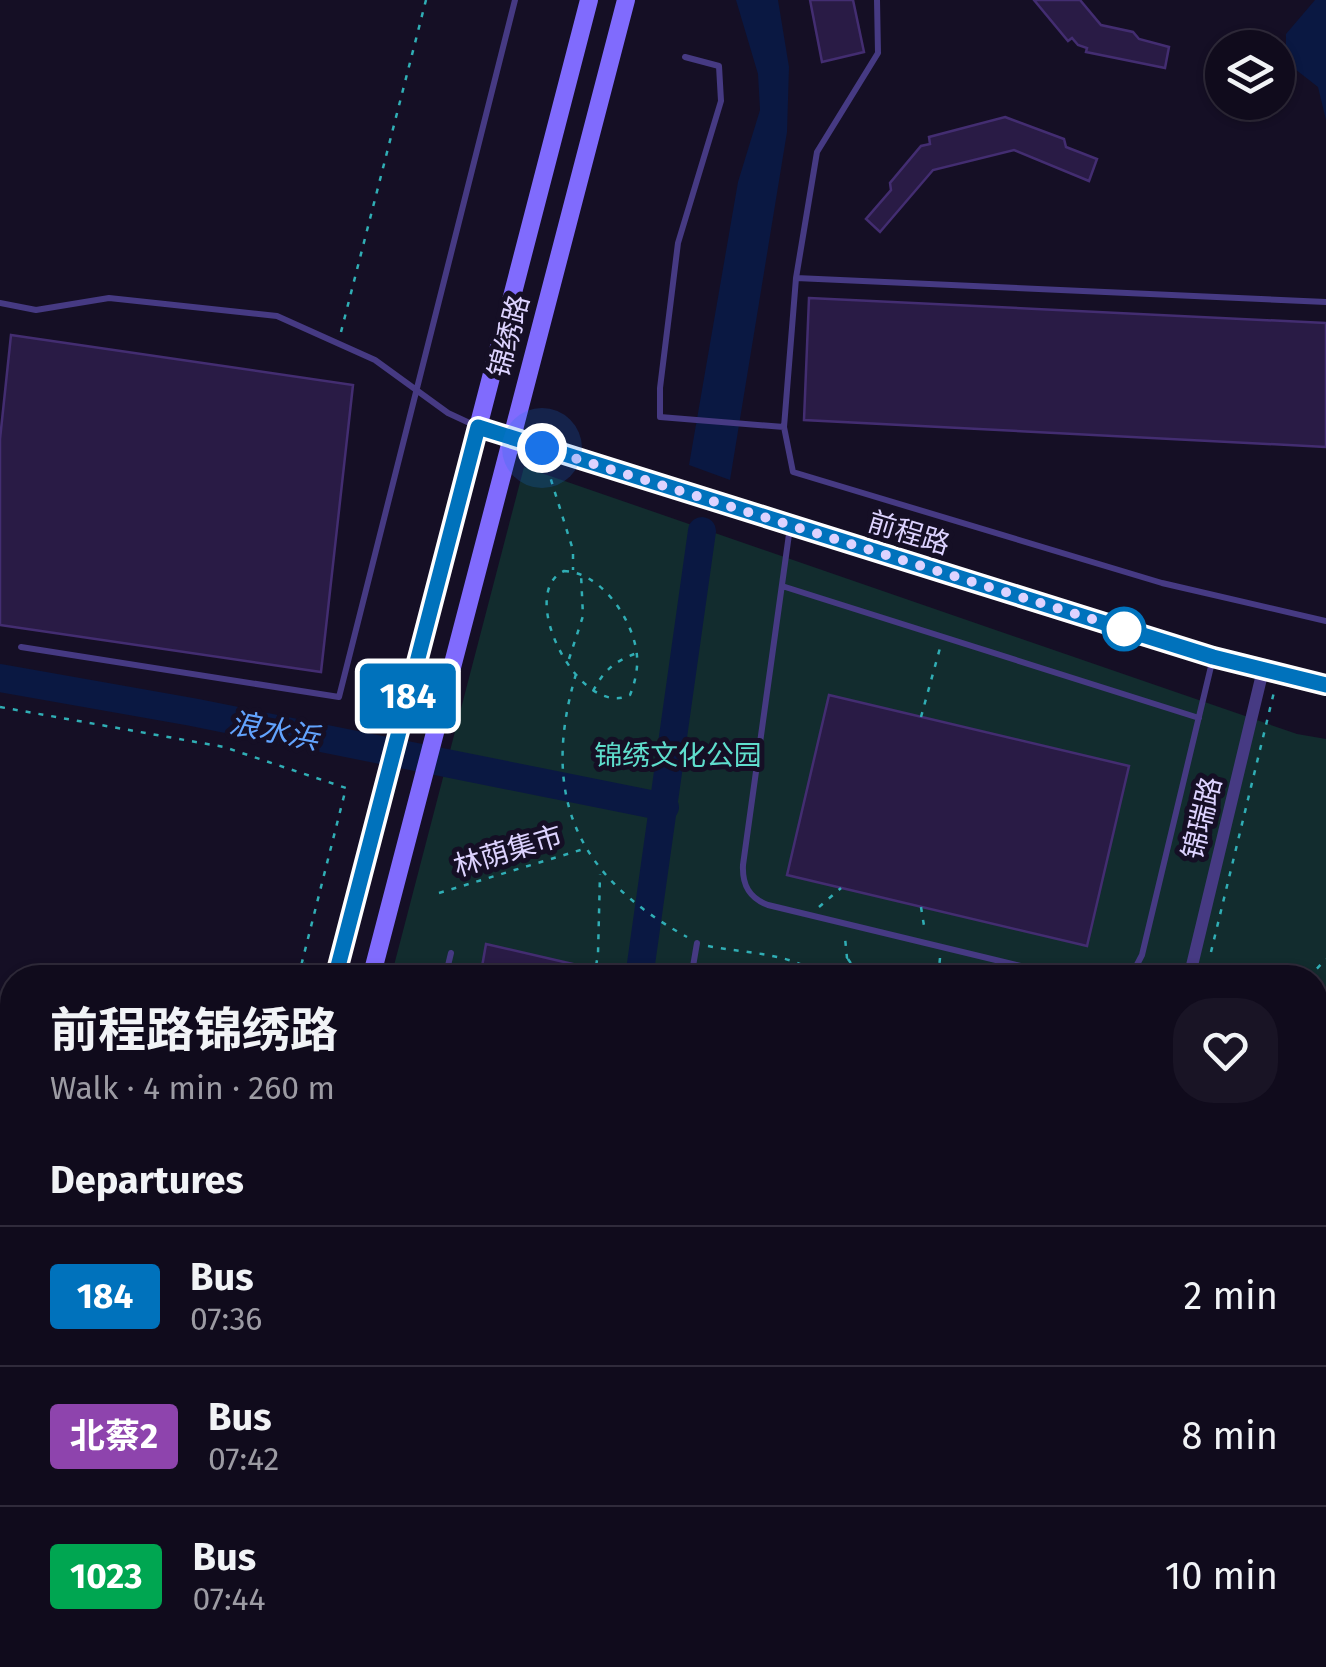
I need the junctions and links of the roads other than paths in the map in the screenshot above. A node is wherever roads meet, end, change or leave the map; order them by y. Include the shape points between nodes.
1 (515, 0) edge
2 (589, 0) edge
3 (626, 0) edge
4 (878, 0) edge
5 (685, 57) dead end
6 (796, 278) junction
7 (1326, 302) edge
8 (0, 303) edge
9 (415, 388) junction
10 (478, 427) junction
11 (784, 427) junction
12 (510, 437) junction
13 (791, 525) junction
14 (782, 586) junction
15 (1326, 621) edge
16 (20, 647) dead end
17 (1213, 657) junction
18 (1271, 672) junction
19 (1326, 685) edge
20 (1199, 718) junction
21 (697, 943) road end
22 (451, 953) dead end
23 (338, 965) edge
24 (374, 965) edge
25 (448, 965) edge
26 (693, 965) edge
27 (1017, 965) edge
28 (1137, 965) edge
29 (1192, 965) edge

1 - 9 lane
2 - 10 main road, 锦绣路
3 - 12 main road, 锦绣路
4 - 6 lane via 878,53 816,152
5 - 11 lane via 719,66 721,101 678,243 660,417
6 - 7 lane
6 - 11 lane
8 - 9 lane via 36,310 109,298 277,316 375,360
9 - 10 lane
9 - 16 lane via 339,696
10 - 12 main road, 前程路
10 - 23 main road, 锦绣路
11 - 15 lane via 793,472 1162,583
12 - 13 main road, 前程路
12 - 24 main road, 锦绣路
13 - 14 lane
13 - 17 main road, 前程路
14 - 20 lane
14 - 27 lane via 743,873 747,889 762,902
17 - 18 main road, 前程路
17 - 20 lane
18 - 19 main road, 前程路
18 - 29 street, 锦瑞路
20 - 28 lane
21 - 26 lane
22 - 25 lane

